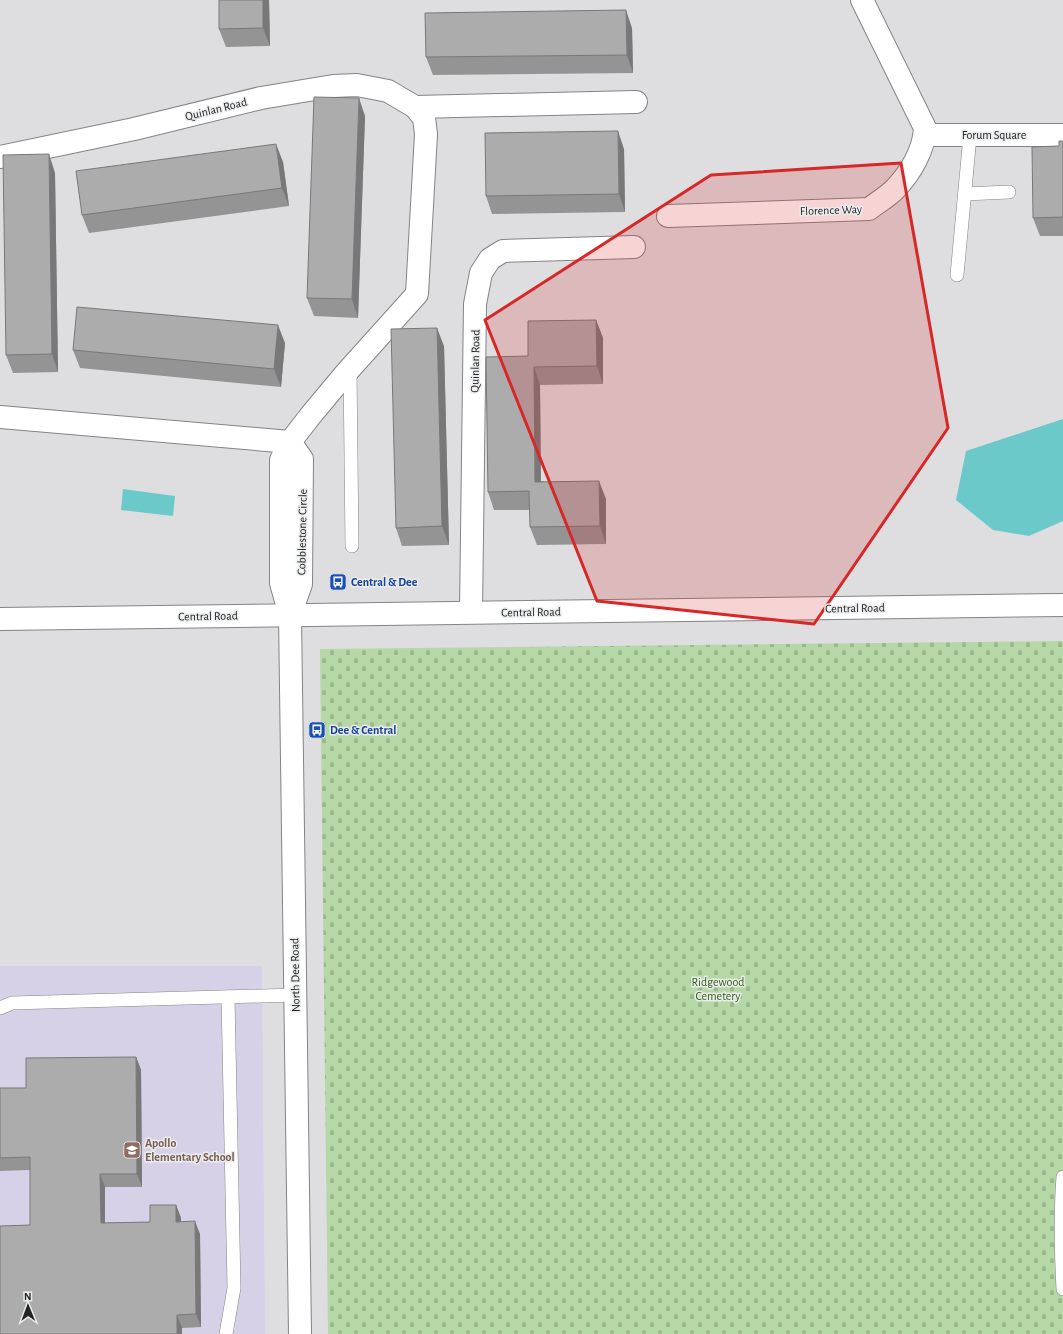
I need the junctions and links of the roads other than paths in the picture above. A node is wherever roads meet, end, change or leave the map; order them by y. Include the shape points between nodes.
1 (870, 2) edge
2 (636, 102) dead end
3 (419, 113) junction
4 (924, 135) junction
5 (1063, 135) edge
6 (970, 136) junction
7 (0, 157) edge
8 (1009, 192) dead end
9 (965, 194) junction
10 (668, 216) dead end
11 (634, 247) dead end
12 (957, 275) dead end
13 (350, 368) junction
14 (0, 417) edge
15 (290, 442) junction
16 (352, 546) dead end
17 (1063, 605) edge
18 (470, 612) junction
19 (290, 615) junction
20 (0, 619) edge
21 (295, 995) junction
22 (228, 997) junction
23 (0, 1008) edge
24 (1063, 1177) edge
25 (1063, 1289) edge
26 (226, 1334) edge
27 (300, 1334) edge

1 - 4 street via 925,128
2 - 3 street
3 - 7 street, Quinlan Road via 388,91 357,85 333,86 261,98 134,129
3 - 13 street, Cobblestone Circle via 426,134 417,294
4 - 6 street, Forum Square
4 - 10 street, Florence Way via 915,163 895,189 869,209
5 - 6 street, Forum Square
6 - 9 lane
8 - 9 lane
9 - 12 lane
11 - 18 street, Quinlan Road via 503,251 490,259 481,273 476,304
13 - 15 street, Cobblestone Circle
13 - 16 lane
14 - 15 street
15 - 19 street, Cobblestone Circle via 281,460 280,575
17 - 18 street, Central Road
18 - 19 street, Central Road
19 - 20 street, Central Road
19 - 21 street, North Dee Road
21 - 22 lane
21 - 27 street, North Dee Road
22 - 23 lane via 12,1003
22 - 26 lane via 234,1288
24 - 25 lane

